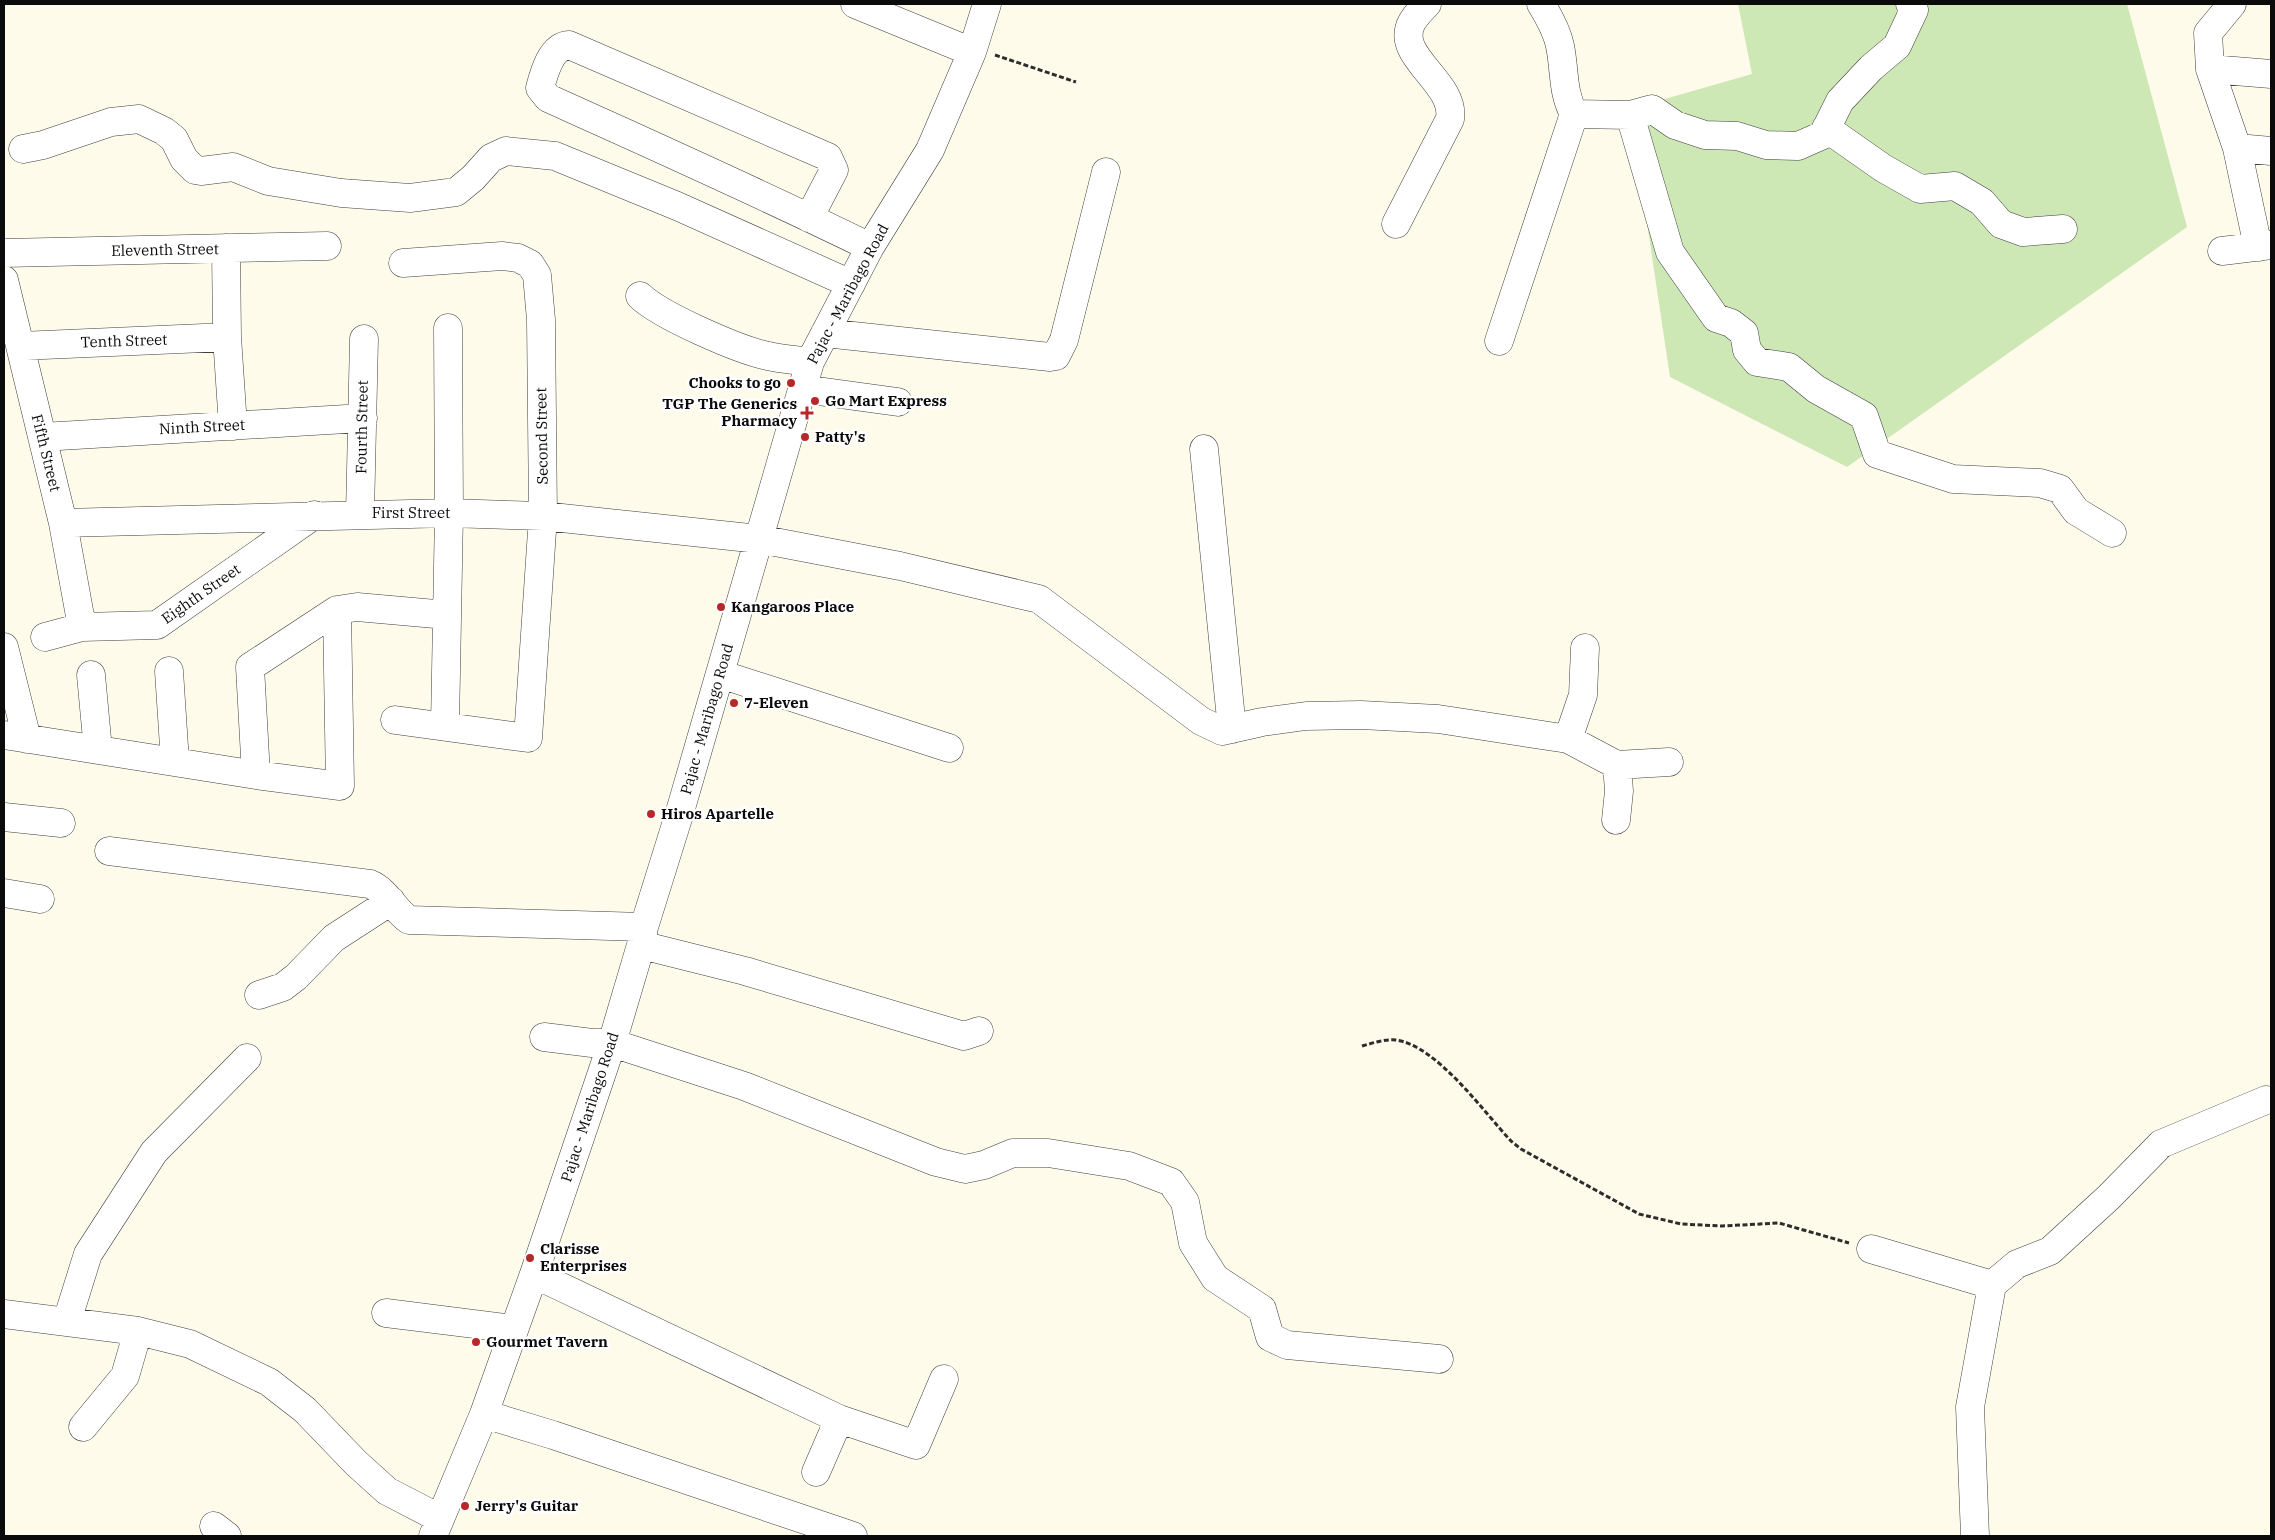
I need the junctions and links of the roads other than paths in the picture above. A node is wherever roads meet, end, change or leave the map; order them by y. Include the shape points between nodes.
1 (855, 4) edge
2 (987, 4) edge
3 (1427, 4) edge
4 (1541, 4) edge
5 (1910, 4) edge
6 (2232, 4) edge
7 (972, 50) junction
8 (2210, 69) junction
9 (2271, 74) edge
10 (1574, 114) junction
11 (1630, 115) junction
12 (1826, 128) junction
13 (2238, 148) junction
14 (23, 149) dead end
15 (2271, 150) edge
16 (1106, 172) dead end
17 (809, 218) junction
18 (1396, 224) dead end
19 (2063, 229) dead end
20 (327, 246) dead end
21 (2265, 246) edge
22 (870, 247) junction
23 (226, 248) junction
24 (2222, 251) dead end
25 (4, 253) edge
26 (403, 263) dead end
27 (4, 280) edge
28 (850, 284) junction
29 (640, 296) dead end
30 (448, 328) dead end
31 (825, 333) junction
32 (228, 337) junction
33 (364, 339) dead end
34 (1500, 341) dead end
35 (20, 346) junction
36 (810, 362) junction
37 (803, 389) junction
38 (898, 402) dead end
39 (363, 418) junction
40 (233, 426) junction
41 (42, 437) junction
42 (1204, 449) dead end
43 (449, 513) junction
44 (360, 514) junction
45 (314, 515) junction
46 (543, 516) junction
47 (62, 523) junction
48 (2112, 533) dead end
49 (759, 539) junction
50 (337, 610) junction
51 (447, 615) junction
52 (82, 627) junction
53 (45, 637) dead end
54 (4, 648) edge
55 (1586, 648) dead end
56 (169, 672) dead end
57 (720, 674) junction
58 (91, 675) dead end
59 (395, 720) dead end
60 (445, 725) junction
61 (1232, 729) junction
62 (16, 737) edge
63 (1568, 739) junction
64 (949, 748) dead end
65 (98, 750) junction
66 (175, 762) junction
67 (1669, 762) dead end
68 (1617, 764) junction
69 (256, 775) junction
70 (4, 817) edge
71 (1616, 820) dead end
72 (61, 823) dead end
73 (109, 851) dead end
74 (4, 893) edge
75 (40, 899) dead end
76 (391, 901) junction
77 (642, 936) junction
78 (259, 995) dead end
79 (980, 1031) dead end
80 (544, 1037) dead end
81 (612, 1043) junction
82 (247, 1058) dead end
83 (2266, 1100) dead end
84 (1871, 1249) road end
85 (534, 1274) junction
86 (1992, 1286) junction
87 (386, 1313) dead end
88 (4, 1314) edge
89 (67, 1321) junction
90 (514, 1329) junction
91 (138, 1331) junction
92 (1439, 1360) dead end
93 (944, 1379) dead end
94 (484, 1414) junction
95 (840, 1419) junction
96 (83, 1426) dead end
97 (816, 1472) dead end
98 (436, 1527) edge
99 (853, 1536) edge
100 (1975, 1536) edge

1 - 7 street
2 - 7 street, Pajac - Maribago Road
3 - 18 street via 1412,22 1409,40 1416,57 1446,96 1451,112
4 - 10 street via 1555,28 1560,45 1564,90
5 - 12 street via 1914,10 1897,46 1840,101
6 - 8 street via 2208,33
7 - 22 street, Pajac - Maribago Road via 930,150
8 - 9 street
8 - 13 street
10 - 11 street
10 - 34 street
11 - 12 street via 1652,109 1674,125 1698,133 1737,136 1766,144 1798,146 1822,135
11 - 48 street via 1670,252 1716,318 1731,323 1744,333 1747,350 1757,362 1789,367 1816,389 1864,416 1877,454 1952,479 2040,483 2060,489 2076,511
12 - 19 street via 1920,190 1955,186 1982,202 2001,224 2023,232
13 - 15 street
13 - 21 street
14 - 28 street via 111,122 139,118 174,139 195,170 233,167 268,180 341,193 410,198 456,192 491,158 506,151 555,156 678,206
16 - 31 street via 1064,340 1056,356 1050,358
17 - 17 street via 548,98 540,88 555,50 569,45 828,157 834,170
17 - 22 street
20 - 23 street, Eleventh Street
21 - 24 street
22 - 28 street, Pajac - Maribago Road
23 - 25 street, Eleventh Street
23 - 32 street
26 - 46 street, Second Street via 502,256 530,264 537,275 541,320
27 - 35 street, Fifth Street
28 - 31 street, Pajac - Maribago Road
29 - 36 street via 666,313 734,345 767,356
30 - 43 street
31 - 36 street, Pajac - Maribago Road
32 - 35 street, Tenth Street
32 - 40 street
33 - 39 street, Fourth Street
35 - 41 street, Fifth Street
36 - 37 street, Pajac - Maribago Road
37 - 38 street
37 - 49 street, Pajac - Maribago Road
39 - 40 street, Ninth Street
39 - 44 street, Fourth Street
40 - 41 street, Ninth Street
41 - 47 street, Fifth Street
42 - 61 street
43 - 44 street, First Street
43 - 46 street, First Street
43 - 51 street
44 - 45 street, First Street
45 - 47 street, First Street
45 - 52 street, Eighth Street via 157,625
46 - 49 street, First Street
46 - 60 street, Second Street via 528,738
47 - 52 street, Fifth Street
49 - 57 street, Pajac - Maribago Road
49 - 61 street, First Street via 900,566 1039,599 1201,721 1222,731
50 - 51 street via 357,607
50 - 69 street via 250,667
50 - 69 street via 340,786
51 - 60 street
52 - 53 street, Eighth Street
54 - 62 street
55 - 63 street via 1583,695
56 - 66 street
57 - 64 street
57 - 77 street, Pajac - Maribago Road
58 - 65 street
59 - 60 street
61 - 63 street via 1306,716 1361,715 1438,719
62 - 65 street
63 - 68 street
65 - 66 street
66 - 69 street
67 - 68 street
68 - 71 street
70 - 72 street
73 - 76 street via 370,884 378,887
74 - 75 street
76 - 77 street via 409,920
76 - 78 street via 334,938 283,987
77 - 79 street via 754,974 964,1036
77 - 81 street, Pajac - Maribago Road
80 - 81 street
81 - 85 street, Pajac - Maribago Road
81 - 92 street via 744,1086 936,1162 965,1169 984,1166 1013,1153 1048,1153 1129,1166 1171,1182 1186,1202 1193,1243 1215,1278 1262,1309 1270,1337 1287,1345
82 - 89 street via 154,1152 88,1254
83 - 86 street via 2161,1144 2050,1251 2017,1264
84 - 86 street
85 - 90 street, Pajac - Maribago Road
85 - 95 street
86 - 100 street via 1970,1407
87 - 90 street
88 - 89 street
89 - 91 street
90 - 94 street, Pajac - Maribago Road
91 - 96 street via 125,1376
91 - 98 street via 190,1344 269,1382 306,1410 387,1491
93 - 95 street via 916,1445
94 - 98 street, Pajac - Maribago Road
94 - 99 street
95 - 97 street

